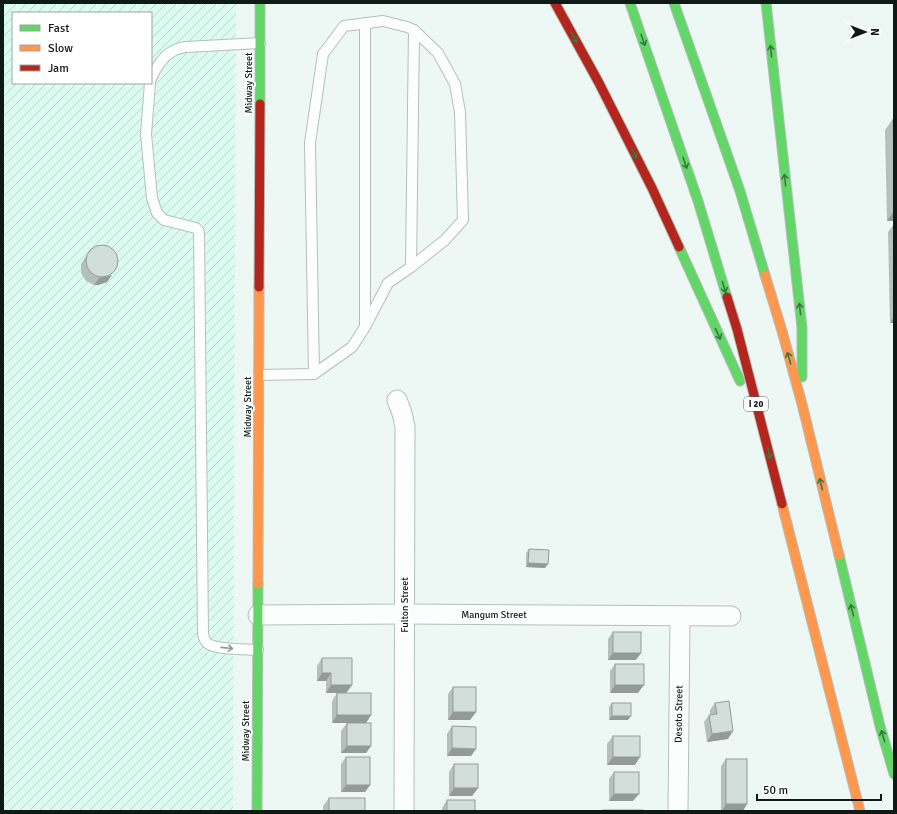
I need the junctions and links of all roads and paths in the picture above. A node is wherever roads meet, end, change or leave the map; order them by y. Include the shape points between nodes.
1 (260, 3) edge
2 (556, 3) edge
3 (630, 3) edge
4 (674, 3) edge
5 (766, 3) edge
6 (365, 23) junction
7 (414, 30) junction
8 (260, 43) junction
9 (152, 76) edge
10 (150, 84) edge
11 (411, 267) junction
12 (365, 327) junction
13 (314, 374) junction
14 (259, 375) junction
15 (398, 400) dead end
16 (802, 404) junction
17 (764, 433) junction
18 (405, 614) junction
19 (258, 615) junction
20 (680, 616) junction
21 (730, 616) dead end
22 (258, 650) junction
23 (894, 774) edge
24 (257, 811) edge
25 (404, 811) edge
26 (678, 811) edge
27 (860, 811) edge

1 - 8 main road, Midway Street
2 -> 17 main road via 652,188
3 -> 17 main road, I 20 via 698,201 737,329
16 -> 4 main road via 740,191
16 -> 5 main road via 802,328
6 - 7 lane via 384,21
6 - 12 lane
6 - 13 lane via 344,26 323,54 310,143
7 - 11 lane
7 - 11 lane via 438,53 455,84 460,112 463,220 445,240
8 - 9 lane via 185,47 172,51 160,62
8 - 14 main road, Midway Street
10 -> 22 lane via 146,134 152,198 157,213 164,220 196,228 199,232 203,634 204,639 212,646
11 - 12 lane via 388,283
12 - 13 lane via 352,347
13 - 14 lane
14 - 19 main road, Midway Street
15 - 18 street, Fulton Street via 405,427
23 -> 16 main road via 880,726
17 -> 27 main road, I 20
18 - 19 street, Mangum Street
18 - 20 street, Mangum Street
18 - 25 street, Fulton Street
19 - 22 main road, Midway Street
20 - 21 street, Mangum Street
20 - 26 street, Desoto Street
22 - 24 main road, Midway Street

